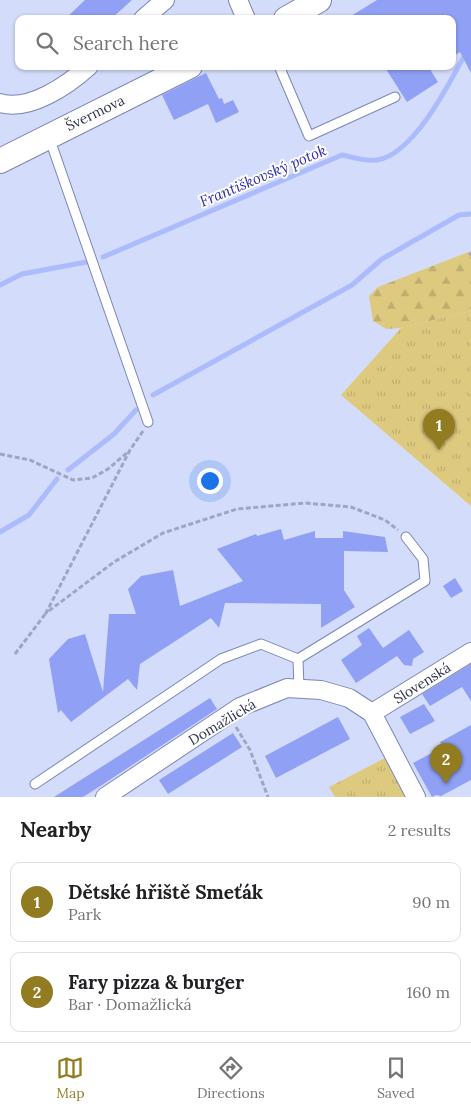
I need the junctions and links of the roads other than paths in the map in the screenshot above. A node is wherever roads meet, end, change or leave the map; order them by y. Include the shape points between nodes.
1 (165, 0) edge
2 (238, 0) edge
3 (319, 0) edge
4 (148, 15) edge
5 (244, 15) edge
6 (293, 15) edge
7 (83, 70) edge
8 (182, 70) edge
9 (281, 70) edge
10 (395, 97) dead end
11 (2, 106) edge
12 (49, 136) junction
13 (0, 162) edge
14 (148, 422) road end
15 (406, 537) road end
16 (471, 652) edge
17 (298, 659) junction
18 (299, 688) junction
19 (372, 714) junction
20 (35, 784) dead end
21 (105, 797) edge
22 (416, 797) edge

1 - 4 street
2 - 5 street
3 - 6 street
7 - 11 street via 40,100
8 - 12 street, Švermova
9 - 10 lane via 309,136
12 - 13 street, Švermova
12 - 14 lane
15 - 17 lane via 423,558 425,581
16 - 19 street, Slovenská
17 - 18 lane
17 - 20 lane via 261,644 221,659
18 - 19 street, Domažlická via 349,698
18 - 21 street, Domažlická via 286,688 240,708
19 - 22 street, Domažlická

